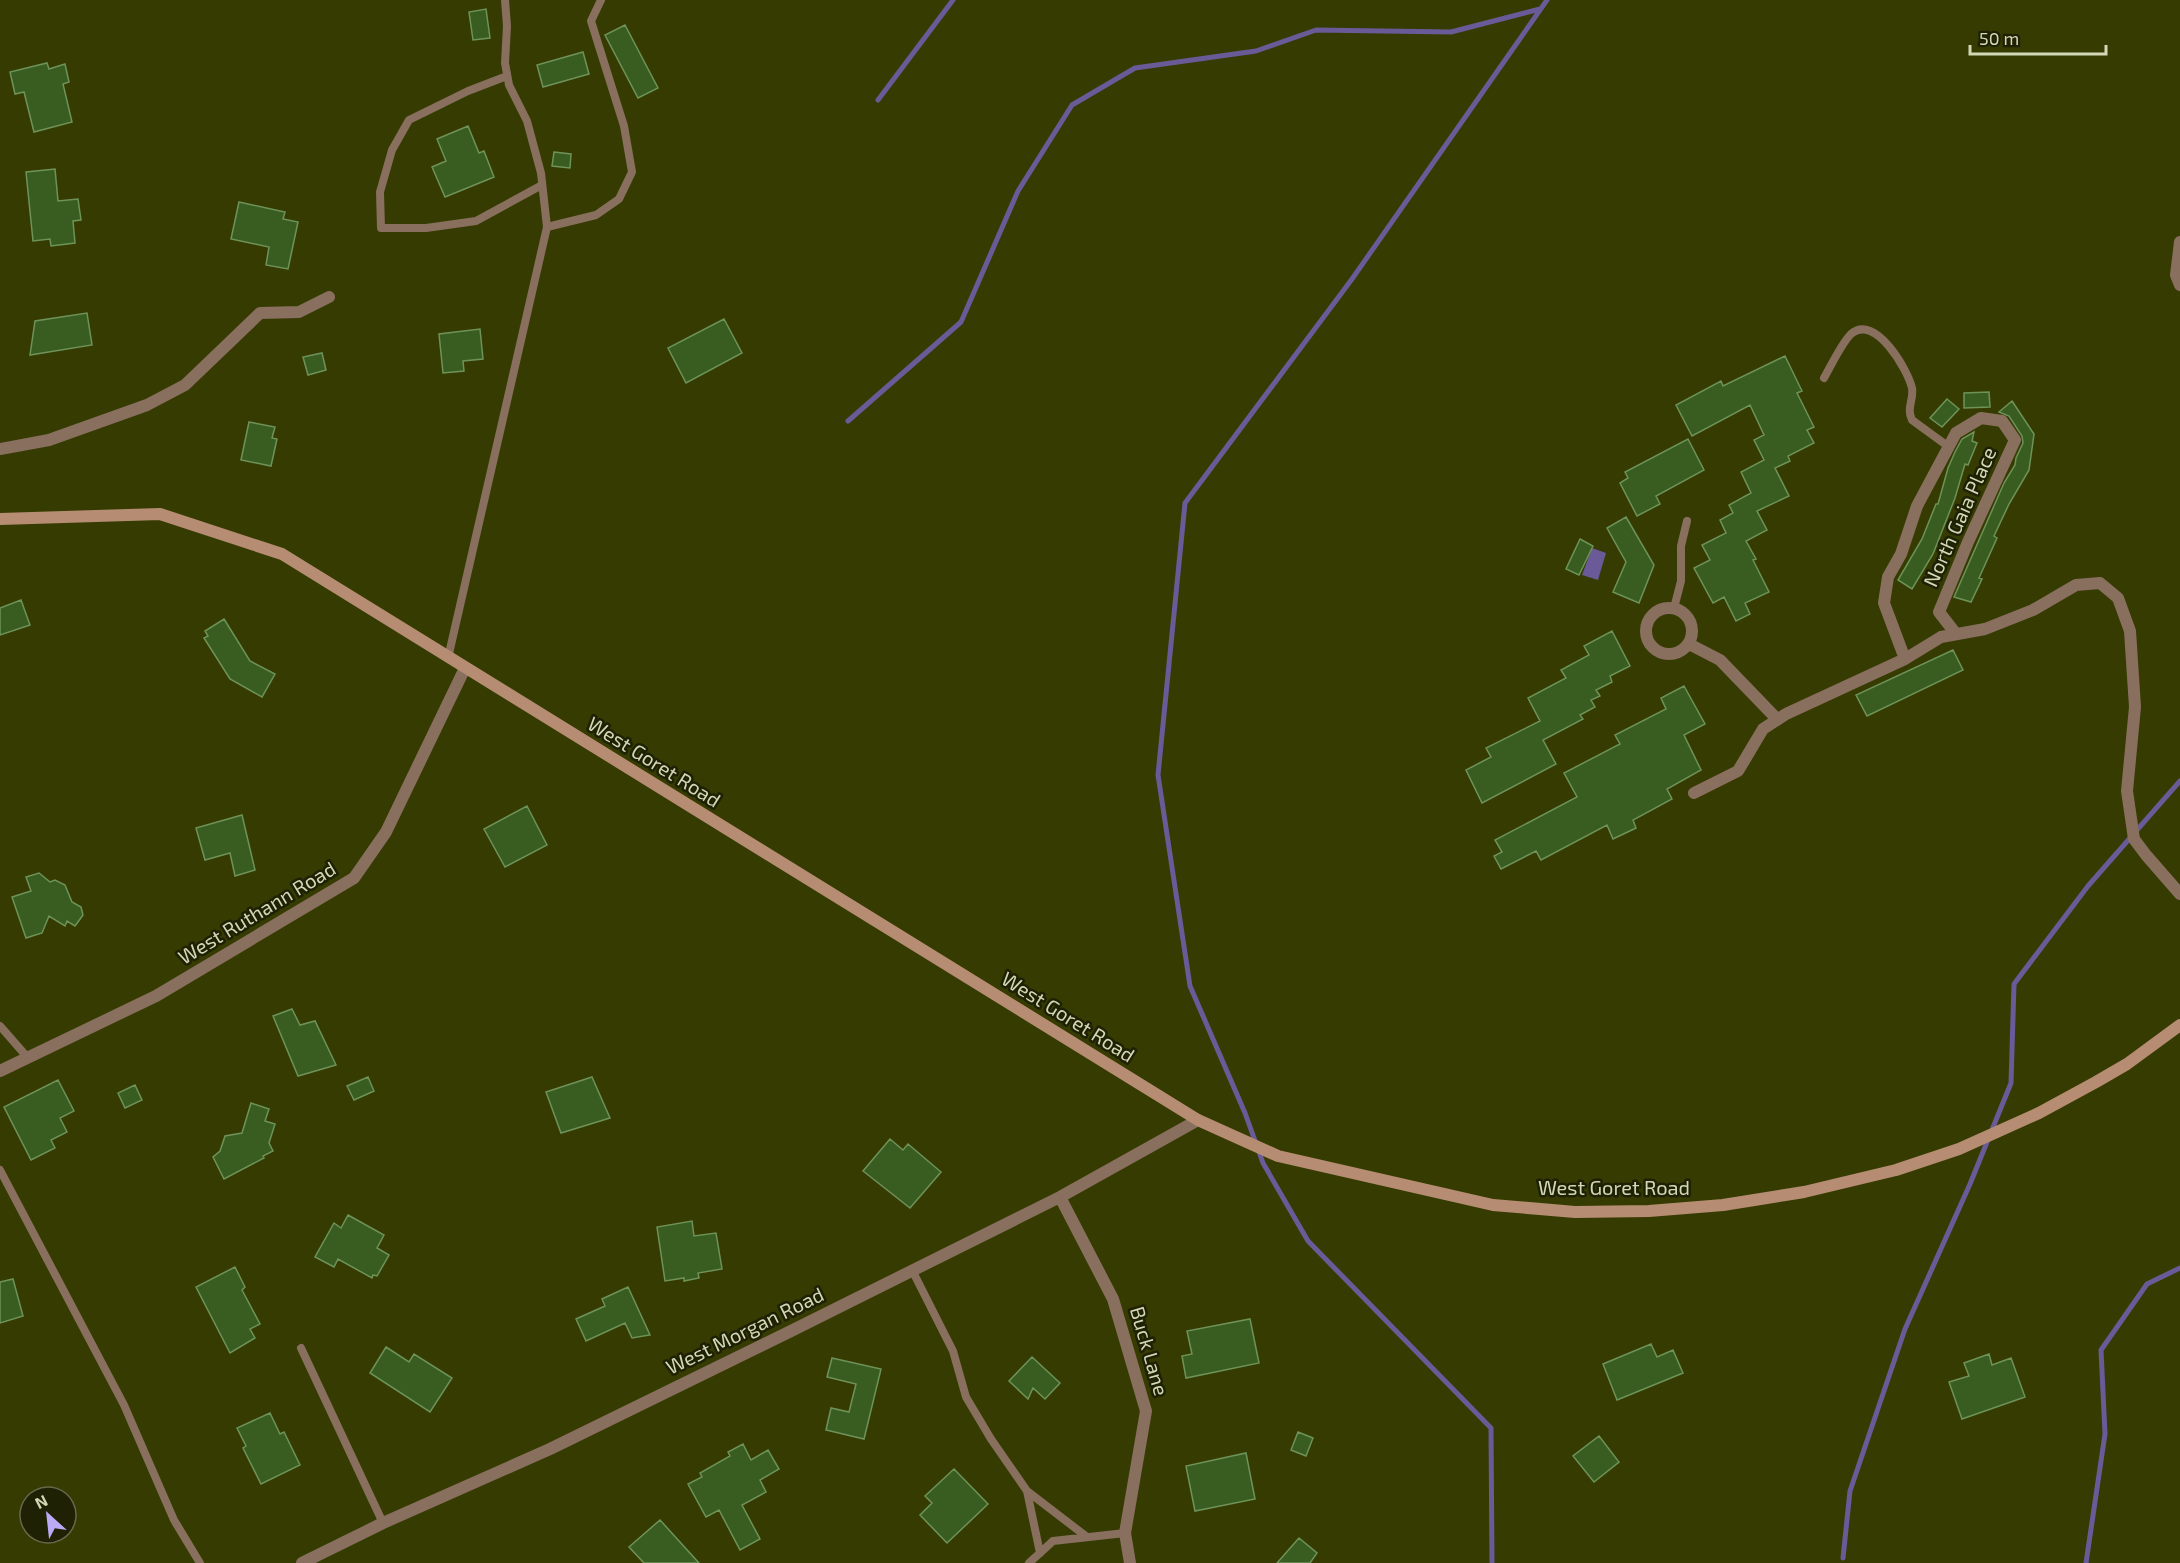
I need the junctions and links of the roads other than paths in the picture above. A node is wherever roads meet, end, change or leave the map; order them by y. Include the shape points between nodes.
1 (505, 0) edge
2 (601, 0) edge
3 (507, 76) junction
4 (542, 185) junction
5 (547, 227) junction
6 (2180, 242) edge
7 (2180, 285) edge
8 (329, 297) dead end
9 (1824, 378) dead end
10 (1948, 447) junction
11 (0, 449) edge
12 (0, 519) edge
13 (1688, 521) dead end
14 (1674, 608) junction
15 (1956, 634) junction
16 (1689, 644) junction
17 (448, 658) junction
18 (1905, 659) junction
19 (465, 668) junction
20 (1777, 720) junction
21 (1694, 793) dead end
22 (2180, 894) edge
23 (2180, 1025) edge
24 (0, 1026) edge
25 (28, 1058) junction
26 (0, 1071) edge
27 (1198, 1120) junction
28 (0, 1170) edge
29 (1060, 1197) junction
30 (912, 1270) junction
31 (301, 1348) dead end
32 (1027, 1491) junction
33 (382, 1523) junction
34 (1125, 1533) junction
35 (1087, 1537) junction
36 (1040, 1553) junction
37 (200, 1563) edge
38 (302, 1563) edge
39 (1029, 1563) edge
40 (1130, 1563) edge

1 - 3 lane
2 - 5 lane via 591,21 624,126 632,172 619,199 596,215
3 - 4 lane via 527,121
3 - 4 lane via 409,120 392,150 380,192 381,228 426,228 476,221
4 - 5 lane
5 - 17 lane
6 - 7 street via 2176,275
8 - 11 street via 299,312 260,313 185,385 147,405 49,440
9 - 10 lane via 1851,334 1864,329 1874,333 1890,346 1912,387 1912,420
10 - 15 street, North Gaia Place via 1956,433 1981,418 2002,421 2015,440 1939,612
10 - 18 street, North Gaia Place via 1917,506 1902,554 1888,577 1884,603
12 - 17 street, West Goret Road via 160,514 282,554
13 - 14 lane
14 - 16 street via 1691,622
14 - 16 street via 1653,614 1646,636 1654,649 1669,654
15 - 18 street via 1941,636
15 - 22 street via 1985,629 2033,610 2076,585 2100,584 2118,598 2130,632 2134,707 2127,791 2130,822 2134,839 2145,855
16 - 20 street via 1720,660
17 - 19 street, West Goret Road
18 - 20 street
19 - 25 street, West Ruthann Road via 386,832 354,878 156,996
19 - 27 street, West Goret Road
20 - 21 street via 1763,729 1737,771
23 - 27 street, West Goret Road via 2096,1082 1959,1149 1896,1170 1804,1192 1723,1205 1575,1212 1493,1205 1278,1156
24 - 25 lane
25 - 26 street, West Ruthann Road
27 - 29 street, West Morgan Road
28 - 37 lane via 124,1405 174,1520
29 - 30 street, West Morgan Road
29 - 34 street, Buck Lane via 1113,1299 1146,1411
30 - 32 lane via 953,1351 966,1398
30 - 33 street, West Morgan Road via 550,1449
31 - 33 lane
32 - 35 lane
32 - 36 lane
33 - 38 street, West Morgan Road
34 - 35 lane
34 - 40 street, Buck Lane
35 - 36 lane via 1053,1541
36 - 39 lane

